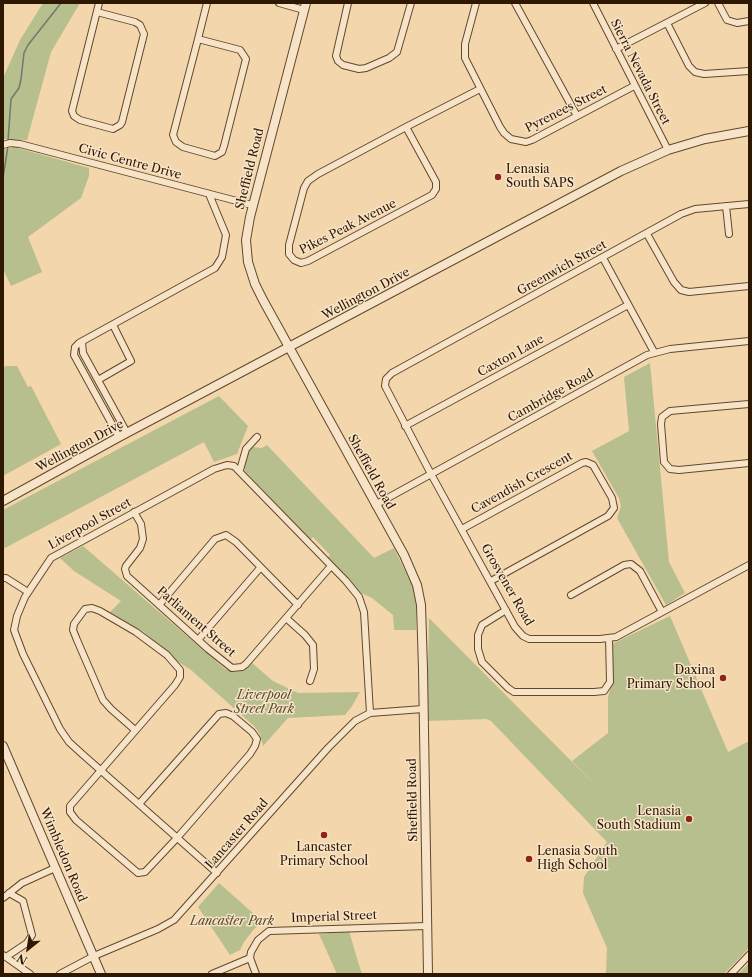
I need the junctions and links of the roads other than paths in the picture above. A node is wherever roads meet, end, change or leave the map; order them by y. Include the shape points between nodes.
1 (99, 3) edge
2 (207, 3) edge
3 (279, 3) edge
4 (348, 3) edge
5 (411, 3) edge
6 (476, 3) edge
7 (515, 3) edge
8 (593, 3) edge
9 (705, 3) edge
10 (718, 3) edge
11 (305, 6) edge
12 (97, 12) junction
13 (749, 21) edge
14 (667, 23) junction
15 (198, 39) junction
16 (616, 49) junction
17 (749, 71) edge
18 (634, 86) junction
19 (480, 89) junction
20 (577, 116) junction
21 (406, 127) junction
22 (749, 130) edge
23 (3, 145) edge
24 (668, 150) junction
25 (209, 194) junction
26 (749, 204) edge
27 (252, 205) junction
28 (726, 206) junction
29 (648, 234) junction
30 (729, 234) dead end
31 (603, 258) junction
32 (749, 286) edge
33 (628, 304) junction
34 (113, 325) junction
35 (749, 341) edge
36 (82, 342) junction
37 (289, 348) junction
38 (654, 352) junction
39 (392, 373) joint
40 (99, 382) junction
41 (93, 389) junction
42 (749, 404) edge
43 (406, 426) junction
44 (123, 435) junction
45 (257, 438) dead end
46 (749, 463) edge
47 (240, 470) junction
48 (431, 474) junction
49 (3, 501) edge
50 (375, 505) junction
51 (134, 512) junction
52 (462, 529) junction
53 (749, 565) edge
54 (331, 566) junction
55 (260, 568) junction
56 (3, 578) edge
57 (491, 580) junction
58 (28, 592) junction
59 (571, 595) dead end
60 (159, 605) junction
61 (298, 605) junction
62 (506, 610) junction
63 (662, 612) junction
64 (286, 618) junction
65 (608, 638) junction
66 (198, 640) junction
67 (310, 680) dead end
68 (423, 709) junction
69 (370, 713) junction
70 (135, 730) junction
71 (3, 746) edge
72 (101, 770) junction
73 (139, 804) junction
74 (177, 838) junction
75 (55, 868) junction
76 (217, 873) junction
77 (9, 893) junction
78 (3, 898) edge
79 (427, 926) junction
80 (749, 955) edge
81 (5, 956) edge
82 (94, 956) junction
83 (250, 958) junction
84 (30, 974) edge
85 (60, 974) edge
86 (101, 974) edge
87 (212, 974) edge
88 (256, 974) edge
89 (428, 974) edge
90 (731, 974) edge

1 - 12 street
2 - 15 street
3 - 11 street
4 - 5 street via 336,56 344,65 359,69 389,58 396,52
6 - 19 street, Pyrenees Street via 464,56
7 - 20 street
8 - 16 street, Sierra Nevada Street
9 - 14 street
10 - 13 street via 724,16 731,22
11 - 27 street, Sheffield Road
12 - 12 street via 72,111 80,120 113,128 120,126 122,122 144,34 140,25 135,22
14 - 16 street
14 - 17 street via 689,66 695,72 704,74
15 - 15 street via 174,138 183,148 216,156 222,152 224,146 246,59 240,50
16 - 18 street, Sierra Nevada Street
18 - 20 street, Pyrenees Street
18 - 24 street, Sierra Nevada Street
19 - 20 street, Pyrenees Street via 504,133 520,142 532,140
19 - 21 street, Pikes Peak Avenue
21 - 21 street, Pikes Peak Avenue via 308,181 288,250 294,260 308,262 432,195 436,182
22 - 24 street, Wellington Drive
23 - 25 street, Civic Centre Drive via 20,144
24 - 37 street, Wellington Drive via 621,171
25 - 27 street, Civic Centre Drive
25 - 34 street via 226,235 222,256 217,264
26 - 28 street, Greenwich Street
27 - 37 street, Sheffield Road via 246,240 248,262 258,291
28 - 29 street, Greenwich Street via 688,211
28 - 30 street
29 - 31 street, Greenwich Street
29 - 32 street via 681,290 689,292
31 - 33 street
31 - 39 street, Greenwich Street
33 - 38 street
33 - 43 street, Caxton Lane
34 - 36 street
34 - 40 street via 131,361
35 - 38 street, Cambridge Road
36 - 40 street via 82,353
36 - 41 street via 75,347 74,354
37 - 44 street, Wellington Drive
37 - 50 street, Sheffield Road
38 - 48 street, Cambridge Road
39 - 43 street, Grosvener Road via 386,379 385,386
40 - 41 street
40 - 44 street
41 - 44 street
42 - 46 street via 670,411 662,417 661,424 664,462 670,469
43 - 48 street, Grosvener Road
44 - 49 street, Wellington Drive
45 - 47 street via 246,449
47 - 51 street, Liverpool Street via 231,465 218,467
47 - 54 street
48 - 50 street, Cambridge Road
48 - 52 street, Grosvener Road
50 - 68 street, Sheffield Road via 404,555 417,585 421,605
51 - 58 street, Liverpool Street via 54,555
51 - 60 street, Parliament Street via 141,524 143,539 140,548 126,566 125,573
52 - 57 street, Grosvener Road
52 - 57 street, Cavendish Crescent via 586,462 593,465 612,498 614,508 608,516
53 - 63 street, Grosvener Road
54 - 61 street, Parliament Street
54 - 69 street via 353,589 363,605
55 - 60 street via 230,537 219,536
55 - 61 street
55 - 66 street
56 - 58 street
57 - 62 street, Grosvener Road
58 - 72 street, Liverpool Street via 14,624 23,654 64,736
59 - 63 street via 624,565 631,564 640,571
60 - 66 street, Parliament Street
61 - 64 street, Parliament Street
62 - 65 street, Grosvener Road via 519,632 529,639
62 - 65 street via 482,625 478,635 478,649 482,662 514,692 604,691 610,682
63 - 65 street, Grosvener Road via 628,631
64 - 66 street, Parliament Street via 246,664 237,669 228,666
64 - 67 street via 313,645 315,660
68 - 69 street, Lancaster Road
68 - 79 street, Sheffield Road
69 - 76 street, Lancaster Road via 355,721 338,737
70 - 70 street via 103,700 79,646 73,628 85,609 100,611 136,632 176,662 180,670 180,677 175,685
70 - 72 street
71 - 75 street, Wimbledon Road
72 - 73 street, Liverpool Street
72 - 74 street via 72,803 70,809 76,820 91,834 140,874 145,872
73 - 74 street, Liverpool Street
73 - 74 street via 219,714 230,714 252,732 257,739 254,749
74 - 76 street, Liverpool Street
75 - 77 street via 32,878
75 - 82 street, Wimbledon Road
76 - 82 street, Lancaster Road via 174,920
77 - 78 street
77 - 81 street via 23,901 32,935 28,943
79 - 83 street, Imperial Street via 274,930 261,937
79 - 89 street, Sheffield Road
80 - 90 street
81 - 84 street
82 - 85 street, Lancaster Road
82 - 86 street, Wimbledon Road
83 - 87 street
83 - 88 street

